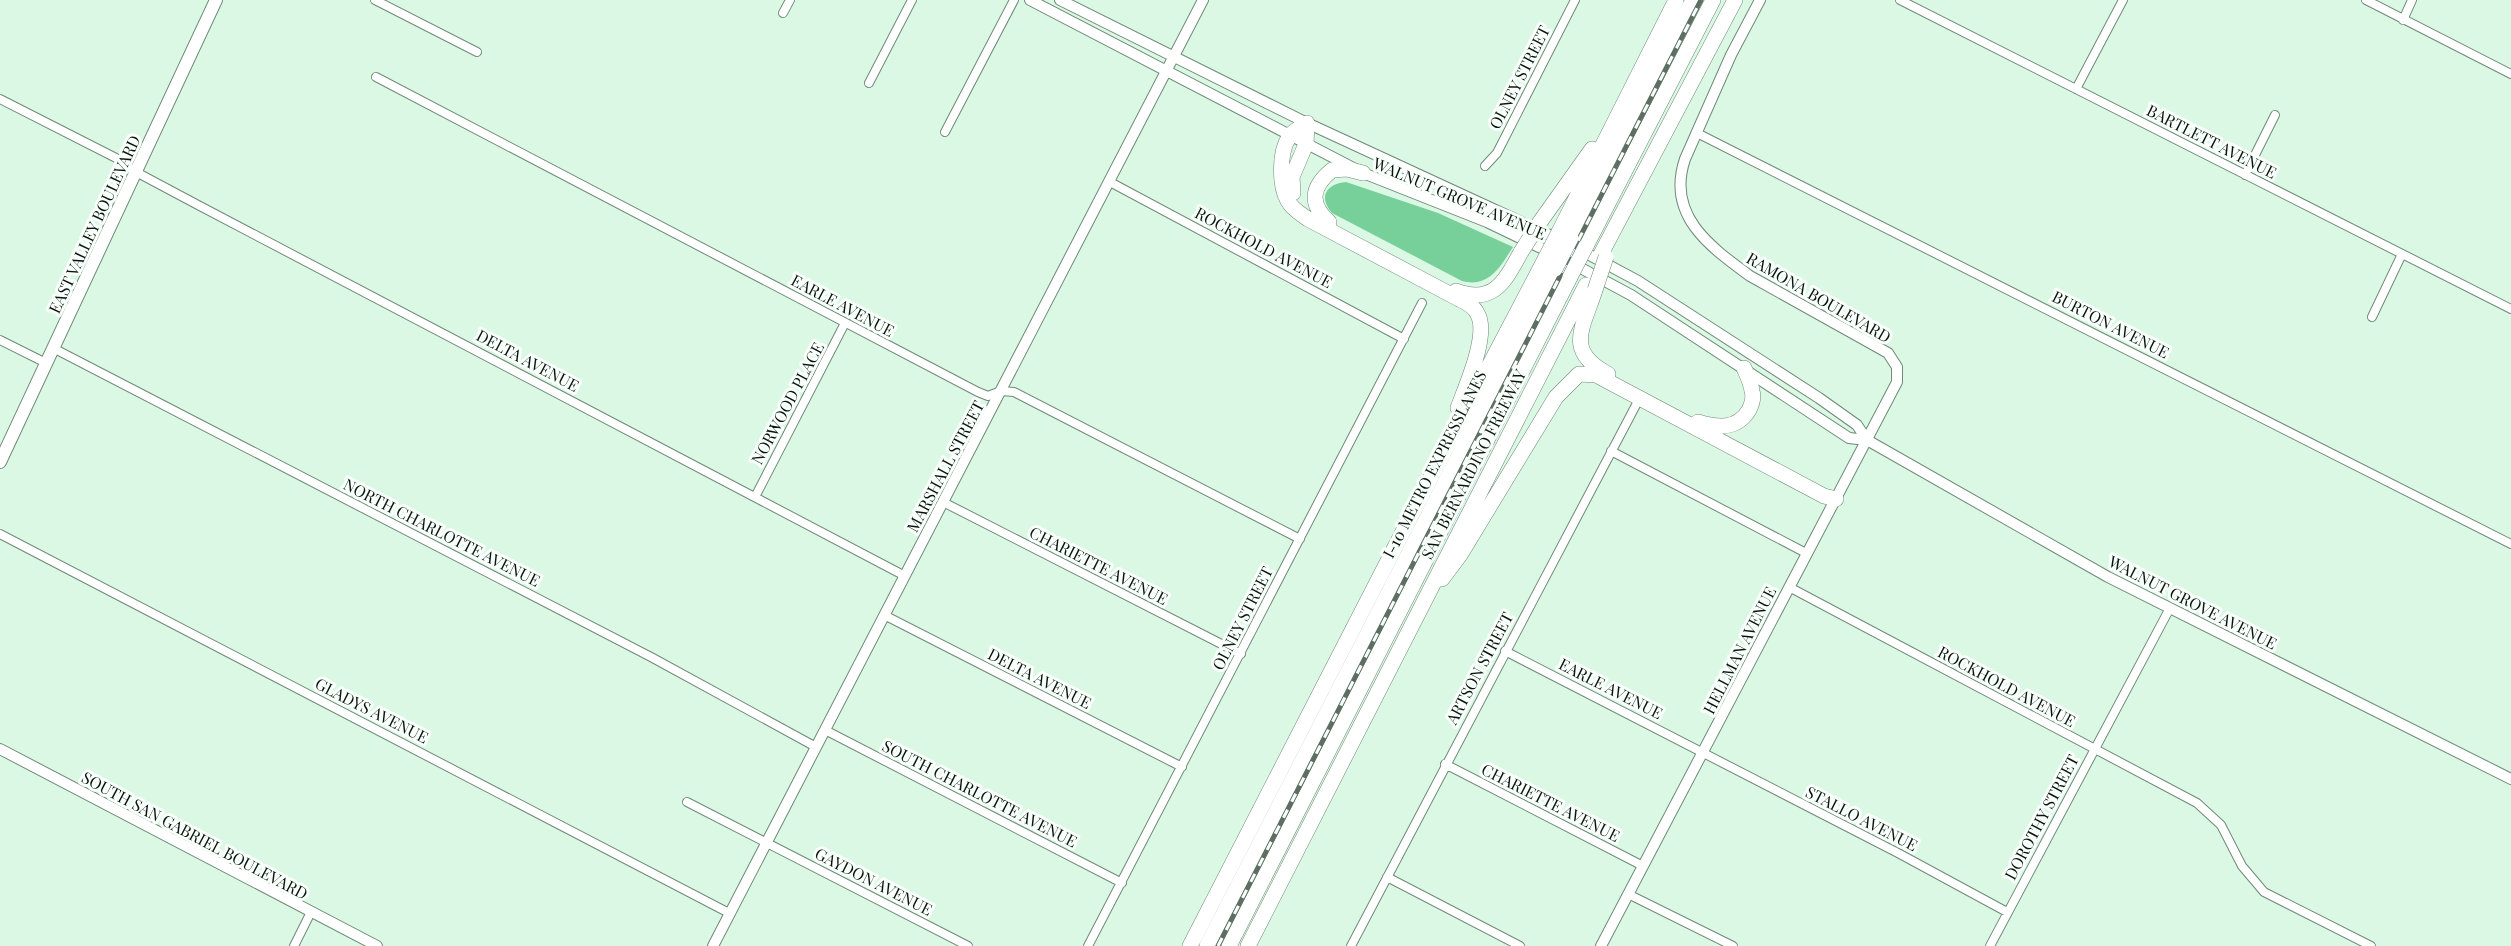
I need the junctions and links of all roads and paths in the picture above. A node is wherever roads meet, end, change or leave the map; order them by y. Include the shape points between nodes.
1 (216, 0) edge
2 (375, 0) edge
3 (790, 0) edge
4 (912, 0) edge
5 (1014, 0) edge
6 (1030, 0) edge
7 (1060, 0) edge
8 (1203, 0) edge
9 (1575, 0) edge
10 (1676, 0) edge
11 (1693, 0) edge
12 (1713, 0) edge
13 (1735, 0) edge
14 (1760, 0) edge
15 (1900, 0) edge
16 (2123, 0) edge
17 (2366, 0) edge
18 (2412, 0) edge
19 (783, 13) dead end
20 (2403, 20) junction
21 (477, 52) dead end
22 (1174, 58) junction
23 (1168, 70) junction
24 (2511, 74) edge
25 (376, 77) dead end
26 (869, 83) dead end
27 (2076, 89) junction
28 (0, 99) edge
29 (1619, 110) junction
30 (2275, 115) dead end
31 (1307, 123) junction
32 (945, 132) dead end
33 (1697, 133) junction
34 (1290, 135) junction
35 (1306, 144) junction
36 (1485, 166) dead end
37 (136, 171) junction
38 (1363, 172) junction
39 (2245, 175) junction
40 (1110, 182) junction
41 (1329, 222) junction
42 (1565, 235) junction
43 (2402, 254) junction
44 (1549, 266) junction
45 (1591, 288) junction
46 (1422, 303) dead end
47 (2511, 309) edge
48 (2372, 317) dead end
49 (846, 323) junction
50 (1404, 339) junction
51 (0, 340) edge
52 (53, 348) junction
53 (46, 363) junction
54 (1897, 367) joint
55 (1744, 368) junction
56 (1002, 391) junction
57 (1636, 405) dead end
58 (1698, 422) junction
59 (1867, 440) junction
60 (1446, 448) junction
61 (1611, 451) junction
62 (0, 462) edge
63 (755, 497) junction
64 (1836, 499) junction
65 (944, 502) junction
66 (0, 534) edge
67 (1300, 539) junction
68 (2511, 544) edge
69 (1806, 553) junction
70 (905, 576) junction
71 (1789, 587) junction
72 (1420, 607) junction
73 (2170, 608) junction
74 (884, 615) junction
75 (1505, 651) junction
76 (1241, 654) junction
77 (825, 730) junction
78 (816, 747) junction
79 (0, 749) edge
80 (2095, 749) junction
81 (1702, 752) junction
82 (1446, 764) junction
83 (1182, 767) junction
84 (2511, 779) edge
85 (687, 802) dead end
86 (766, 843) junction
87 (1643, 866) junction
88 (1387, 877) junction
89 (1122, 883) junction
90 (1628, 894) junction
91 (311, 912) junction
92 (2007, 912) junction
93 (729, 913) junction
94 (294, 946) edge
95 (377, 946) edge
96 (713, 946) edge
97 (968, 946) edge
98 (1088, 946) edge
99 (1190, 946) edge
100 (1207, 946) edge
101 (1229, 946) edge
102 (1248, 946) edge
103 (1351, 946) edge
104 (1520, 946) edge
105 (1601, 946) edge
106 (1733, 946) edge
107 (1990, 946) edge
108 (2371, 946) edge

1 - 37 main road, EAST VALLEY BOULEVARD
2 - 21 street
3 - 19 street
4 - 26 street
5 - 32 street
6 - 23 main road, WALNUT GROVE AVENUE
7 - 22 main road, WALNUT GROVE AVENUE
8 - 22 main road, MARSHALL STREET
9 - 36 street, OLNEY STREET via 1497,153
10 - 29 highway
11 - 42 highway, I-10 METRO EXPRESSLANES
12 - 101 highway, bridge
13 - 45 highway, bridge via 1604,252
14 - 33 main road, RAMONA BOULEVARD
15 - 27 street, BARTLETT AVENUE
16 - 27 street
17 - 20 street
18 - 20 street
20 - 24 street
22 - 23 main road, MARSHALL STREET
22 - 31 main road, WALNUT GROVE AVENUE
23 - 34 main road, WALNUT GROVE AVENUE
23 - 40 main road, MARSHALL STREET
25 - 49 street, EARLE AVENUE
27 - 39 street, BARTLETT AVENUE
28 - 37 street, DELTA AVENUE
29 - 41 highway, bridge via 1499,287 1485,294 1472,296 1456,291
29 - 42 highway
30 - 39 street
31 - 34 highway
31 - 35 highway
31 - 59 main road, WALNUT GROVE AVENUE via 1571,245 1638,281 1820,398 1857,425
33 - 54 main road, RAMONA BOULEVARD via 1681,172 1682,204 1689,220 1750,276 1888,353
33 - 68 street, BURTON AVENUE
34 - 35 main road, WALNUT GROVE AVENUE
34 - 60 highway via 1283,151 1282,179 1284,193 1298,212 1477,311 1480,341
35 - 38 main road, WALNUT GROVE AVENUE
35 - 41 highway via 1292,177 1292,192 1308,210
37 - 52 main road, EAST VALLEY BOULEVARD
37 - 63 street, DELTA AVENUE
38 - 41 highway via 1332,170 1320,183 1314,197 1316,207
38 - 55 main road, WALNUT GROVE AVENUE via 1564,259 1631,295
39 - 43 street, BARTLETT AVENUE
40 - 50 street, ROCKHOLD AVENUE
40 - 56 main road, MARSHALL STREET
42 - 44 highway, I-10 METRO EXPRESSLANES, bridge
43 - 47 street, BARTLETT AVENUE
43 - 48 street
44 - 60 highway, SAN BERNARDINO FREEWAY
44 - 100 highway, I-10 METRO EXPRESSLANES
45 - 58 highway via 1580,335 1586,360
45 - 72 highway, SAN BERNARDINO FREEWAY
46 - 50 street, OLNEY STREET
49 - 56 street, EARLE AVENUE via 988,396
49 - 63 street, NORWOOD PLACE
50 - 67 street, OLNEY STREET
51 - 53 street
52 - 53 main road, EAST VALLEY BOULEVARD
52 - 78 street, NORTH CHARLOTTE AVENUE via 651,657
53 - 62 main road, EAST VALLEY BOULEVARD
54 - 59 main road, HELLMAN AVENUE via 1894,389
55 - 58 highway via 1753,398 1744,417 1726,427
55 - 59 main road, WALNUT GROVE AVENUE via 1849,438
56 - 65 main road, MARSHALL STREET
56 - 67 street, EARLE AVENUE via 1014,392
57 - 61 street, ARTSON STREET
58 - 64 highway
59 - 64 main road, HELLMAN AVENUE
59 - 73 main road, WALNUT GROVE AVENUE
60 - 99 highway, SAN BERNARDINO FREEWAY
61 - 69 street
61 - 75 street, ARTSON STREET
63 - 70 street, DELTA AVENUE
64 - 69 main road, HELLMAN AVENUE
64 - 72 highway via 1596,375 1580,374 1556,397 1461,555
65 - 70 main road, MARSHALL STREET
65 - 76 street, CHARIETTE AVENUE
66 - 93 street, GLADYS AVENUE
67 - 76 street, OLNEY STREET
69 - 71 main road, HELLMAN AVENUE
70 - 74 main road, MARSHALL STREET
71 - 80 street, ROCKHOLD AVENUE
71 - 81 main road, HELLMAN AVENUE
72 - 102 highway, SAN BERNARDINO FREEWAY
73 - 80 street, DOROTHY STREET
73 - 84 main road, WALNUT GROVE AVENUE
74 - 77 main road, MARSHALL STREET
74 - 83 street, DELTA AVENUE
75 - 81 street, EARLE AVENUE
75 - 82 street, ARTSON STREET
76 - 83 street, OLNEY STREET
77 - 78 main road, MARSHALL STREET
77 - 89 street, SOUTH CHARLOTTE AVENUE
78 - 86 main road, MARSHALL STREET
79 - 91 main road, SOUTH SAN GABRIEL BOULEVARD
80 - 92 street, DOROTHY STREET
80 - 108 street, ROCKHOLD AVENUE via 2211,814 2242,866 2264,892
81 - 87 main road, HELLMAN AVENUE
81 - 92 street, STALLO AVENUE
82 - 87 street, CHARIETTE AVENUE
82 - 88 street, ARTSON STREET
83 - 89 street, OLNEY STREET
85 - 86 street, GAYDON AVENUE
86 - 93 main road, MARSHALL STREET
86 - 97 street, GAYDON AVENUE
87 - 90 main road, HELLMAN AVENUE
88 - 103 street, ARTSON STREET
88 - 104 street
89 - 98 street, OLNEY STREET
90 - 105 main road, HELLMAN AVENUE
90 - 106 street
91 - 94 street
91 - 95 main road, SOUTH SAN GABRIEL BOULEVARD
92 - 107 street, DOROTHY STREET
93 - 96 main road, MARSHALL STREET

